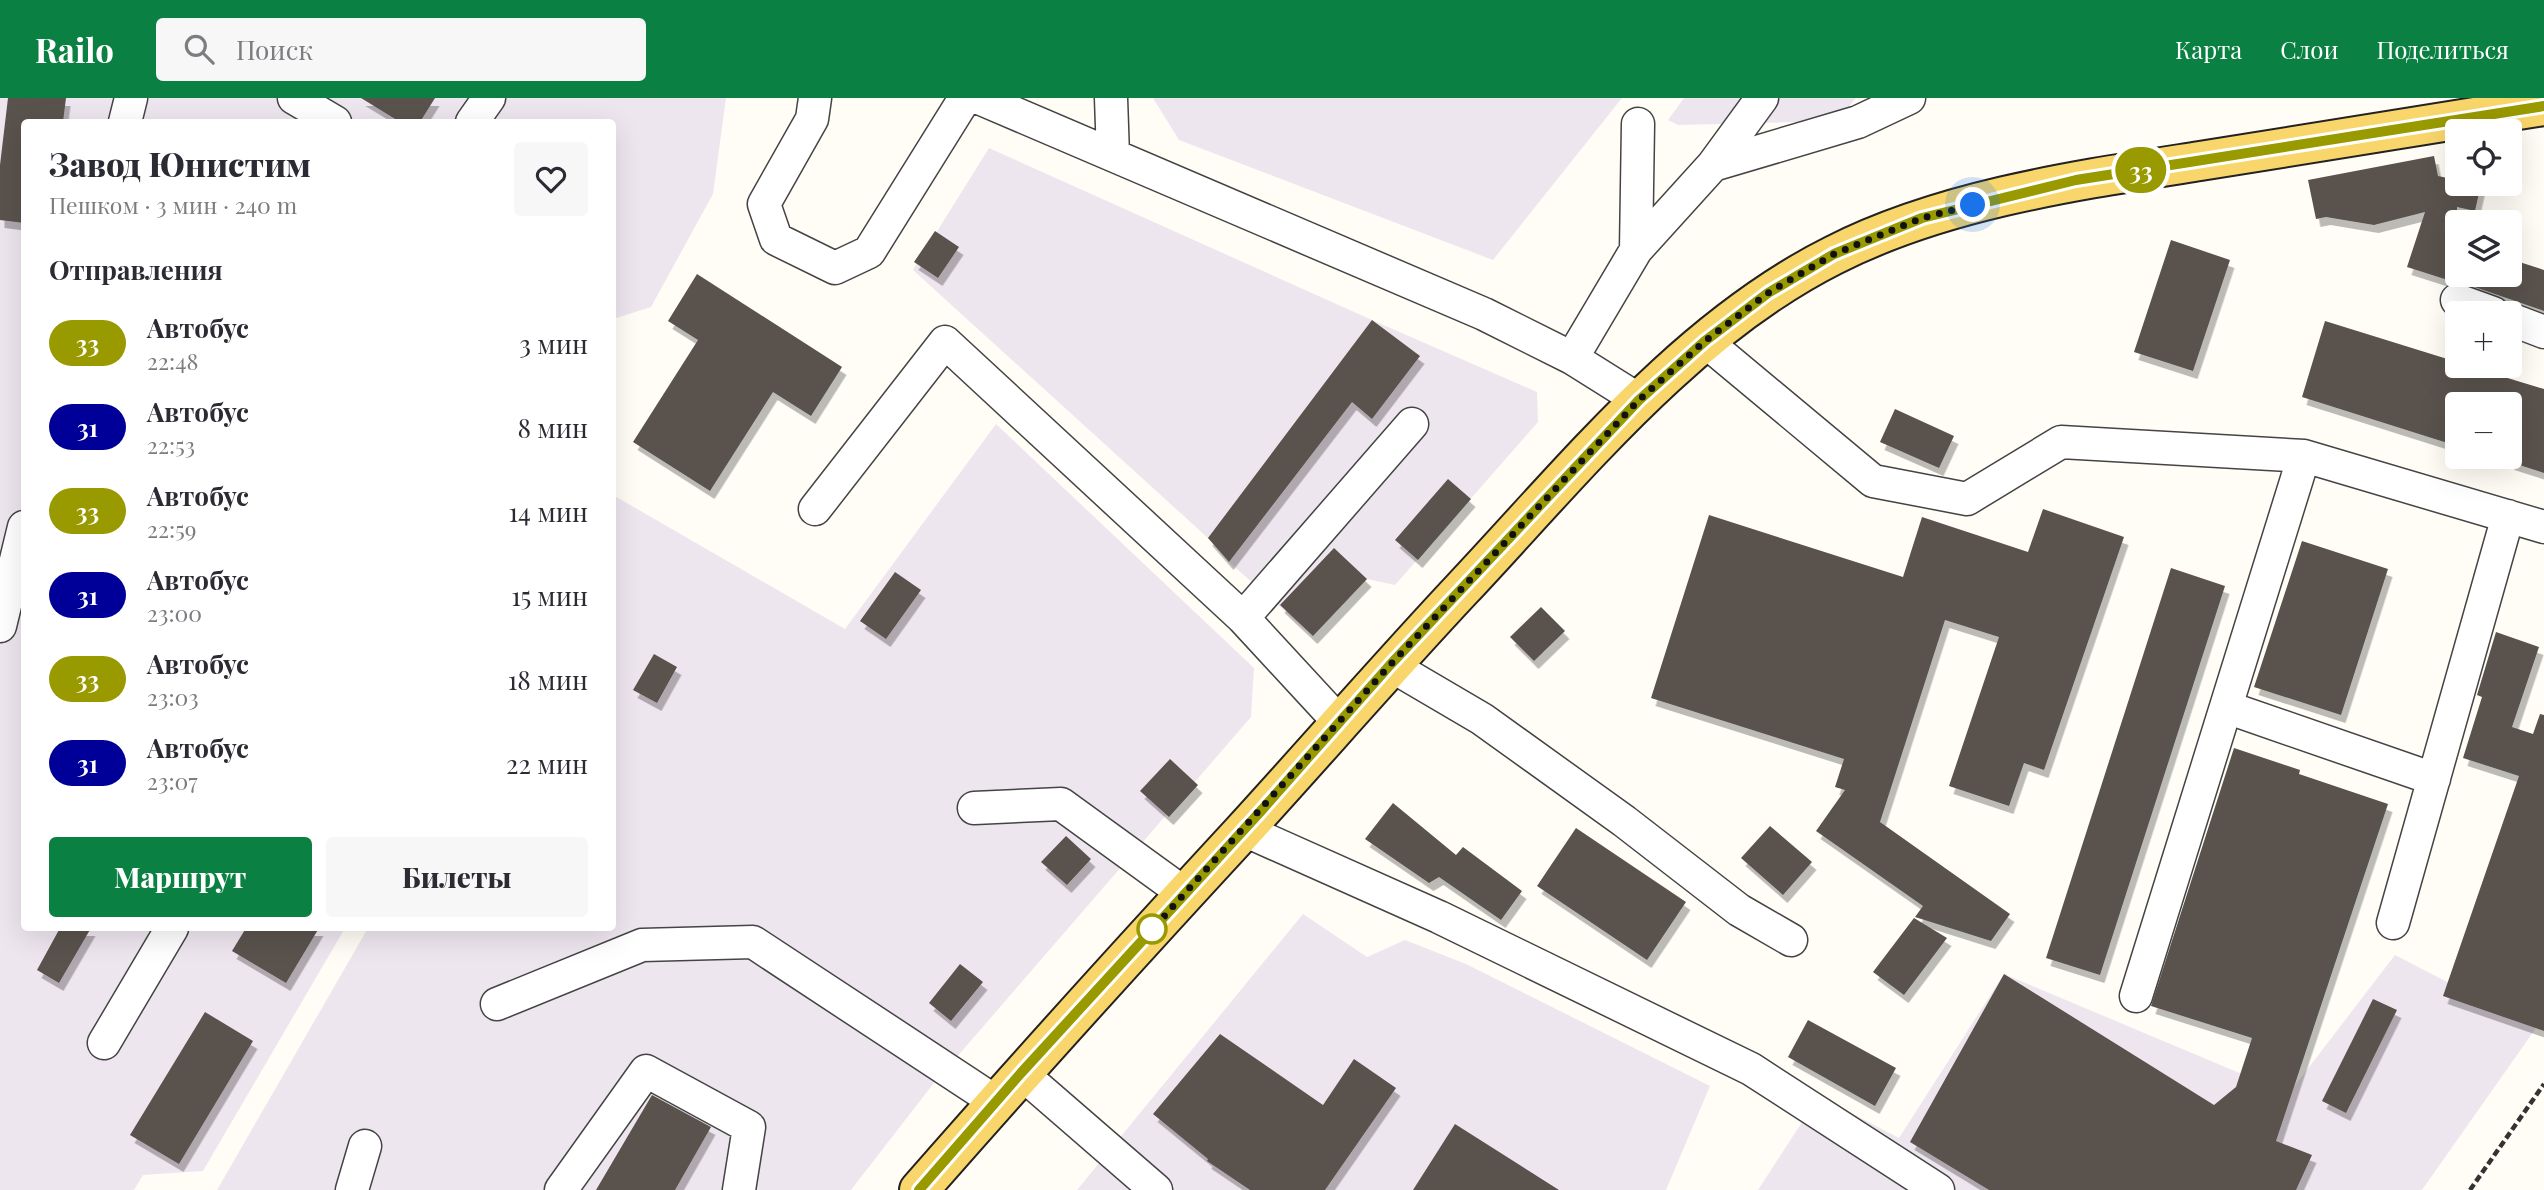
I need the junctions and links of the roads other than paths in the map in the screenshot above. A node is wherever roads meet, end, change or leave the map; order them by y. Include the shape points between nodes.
1 (131, 98) edge
2 (294, 98) edge
3 (489, 98) edge
4 (815, 98) edge
5 (965, 98) edge
6 (979, 98) edge
7 (1111, 98) edge
8 (1762, 98) edge
9 (1909, 98) edge
10 (2544, 106) edge
11 (126, 119) edge
12 (330, 119) edge
13 (474, 119) edge
14 (1637, 124) dead end
15 (1112, 155) junction
16 (1713, 165) junction
17 (1636, 250) junction
18 (2522, 324) edge
19 (2544, 332) edge
20 (1705, 341) junction
21 (1572, 358) junction
22 (1639, 400) junction
23 (1412, 424) dead end
24 (2304, 456) junction
25 (815, 509) dead end
26 (2508, 516) junction
27 (2544, 527) edge
28 (21, 539) edge
29 (1243, 618) junction
30 (0, 626) edge
31 (1390, 665) junction
32 (2225, 708) junction
33 (1340, 723) junction
34 (2434, 779) junction
35 (974, 808) dead end
36 (1244, 830) junction
37 (1185, 894) junction
38 (2393, 923) dead end
39 (170, 931) edge
40 (1790, 940) dead end
41 (2136, 996) dead end
42 (497, 1004) dead end
43 (104, 1043) dead end
44 (1021, 1073) junction
45 (996, 1102) junction
46 (365, 1146) dead end
47 (352, 1190) edge
48 (561, 1190) edge
49 (739, 1190) edge
50 (919, 1190) edge
51 (1156, 1190) edge
52 (1938, 1190) edge

1 - 11 street
2 - 12 street
3 - 13 street
4 - 5 street via 812,119 764,204 776,239 835,268 869,252
6 - 15 street
7 - 15 street
8 - 16 street
9 - 16 street via 1858,122
10 - 20 main road via 2076,180 1922,218 1834,254 1768,293
14 - 17 street
15 - 21 street via 1484,314
16 - 17 street
17 - 21 street
18 - 19 street
20 - 22 main road
20 - 24 street via 1873,481 1967,499 2061,442
21 - 22 street
22 - 31 main road
23 - 29 street
24 - 26 street
24 - 32 street
25 - 29 street via 945,342
26 - 27 street
26 - 34 street
28 - 30 street
29 - 33 street
31 - 33 main road
31 - 40 street via 1482,719 1739,910
32 - 34 street
32 - 41 street
33 - 36 main road
34 - 38 street
35 - 37 street via 1061,804
36 - 37 main road
36 - 52 street via 1439,917 1751,1069
37 - 44 main road
39 - 43 street
42 - 45 street via 642,945 753,942
44 - 45 main road
44 - 51 street
45 - 50 main road
46 - 47 street
48 - 49 street via 646,1071 749,1127

